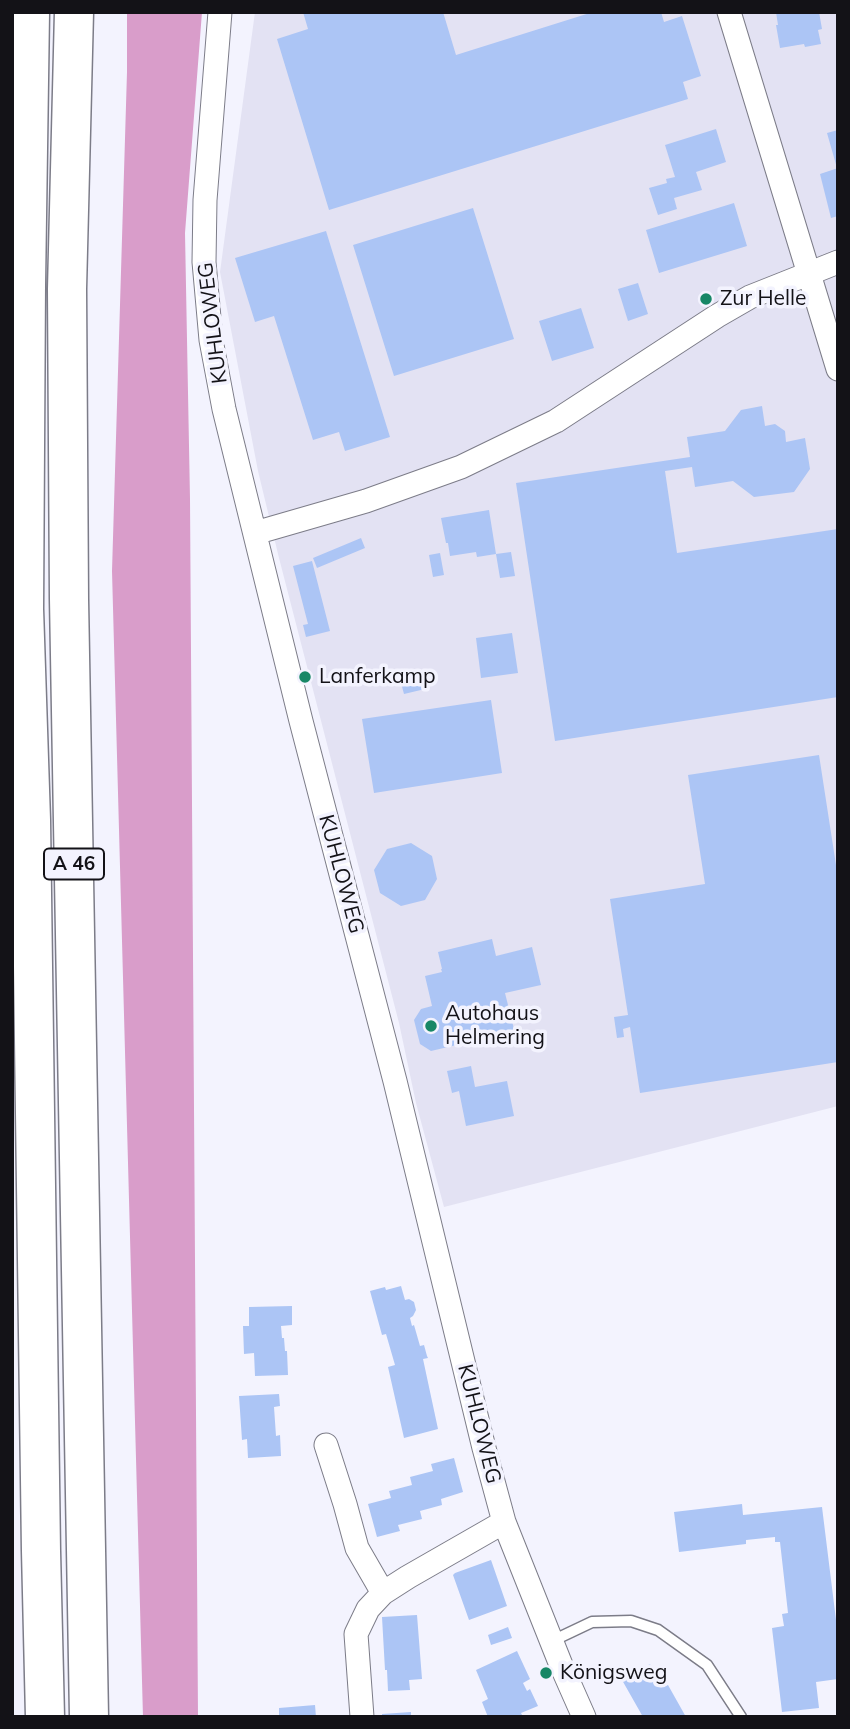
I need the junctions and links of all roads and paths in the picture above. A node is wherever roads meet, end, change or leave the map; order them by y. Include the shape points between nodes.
1 (30, 12) edge
2 (74, 12) edge
3 (220, 12) edge
4 (729, 12) edge
5 (838, 262) edge
6 (809, 273) junction
7 (838, 369) edge
8 (255, 533) junction
9 (326, 1445) dead end
10 (503, 1522) junction
11 (383, 1593) junction
12 (552, 1641) junction
13 (45, 1717) edge
14 (89, 1717) edge
15 (362, 1717) edge
16 (584, 1717) edge
17 (741, 1717) edge

1 - 13 highway, A 46 via 24,609
2 - 14 highway, A 46 via 67,289 69,586
3 - 8 street, KUHLOWEG via 204,262 211,340
4 - 6 street
5 - 6 street
6 - 7 street
6 - 8 street via 750,297 556,421 461,467
8 - 10 street, KUHLOWEG
9 - 11 street via 357,1548
10 - 11 street
10 - 12 street, KUHLOWEG
11 - 15 street via 368,1609 356,1634
12 - 16 street, KUHLOWEG
12 - 17 lane via 592,1622 631,1620 658,1630 707,1665

